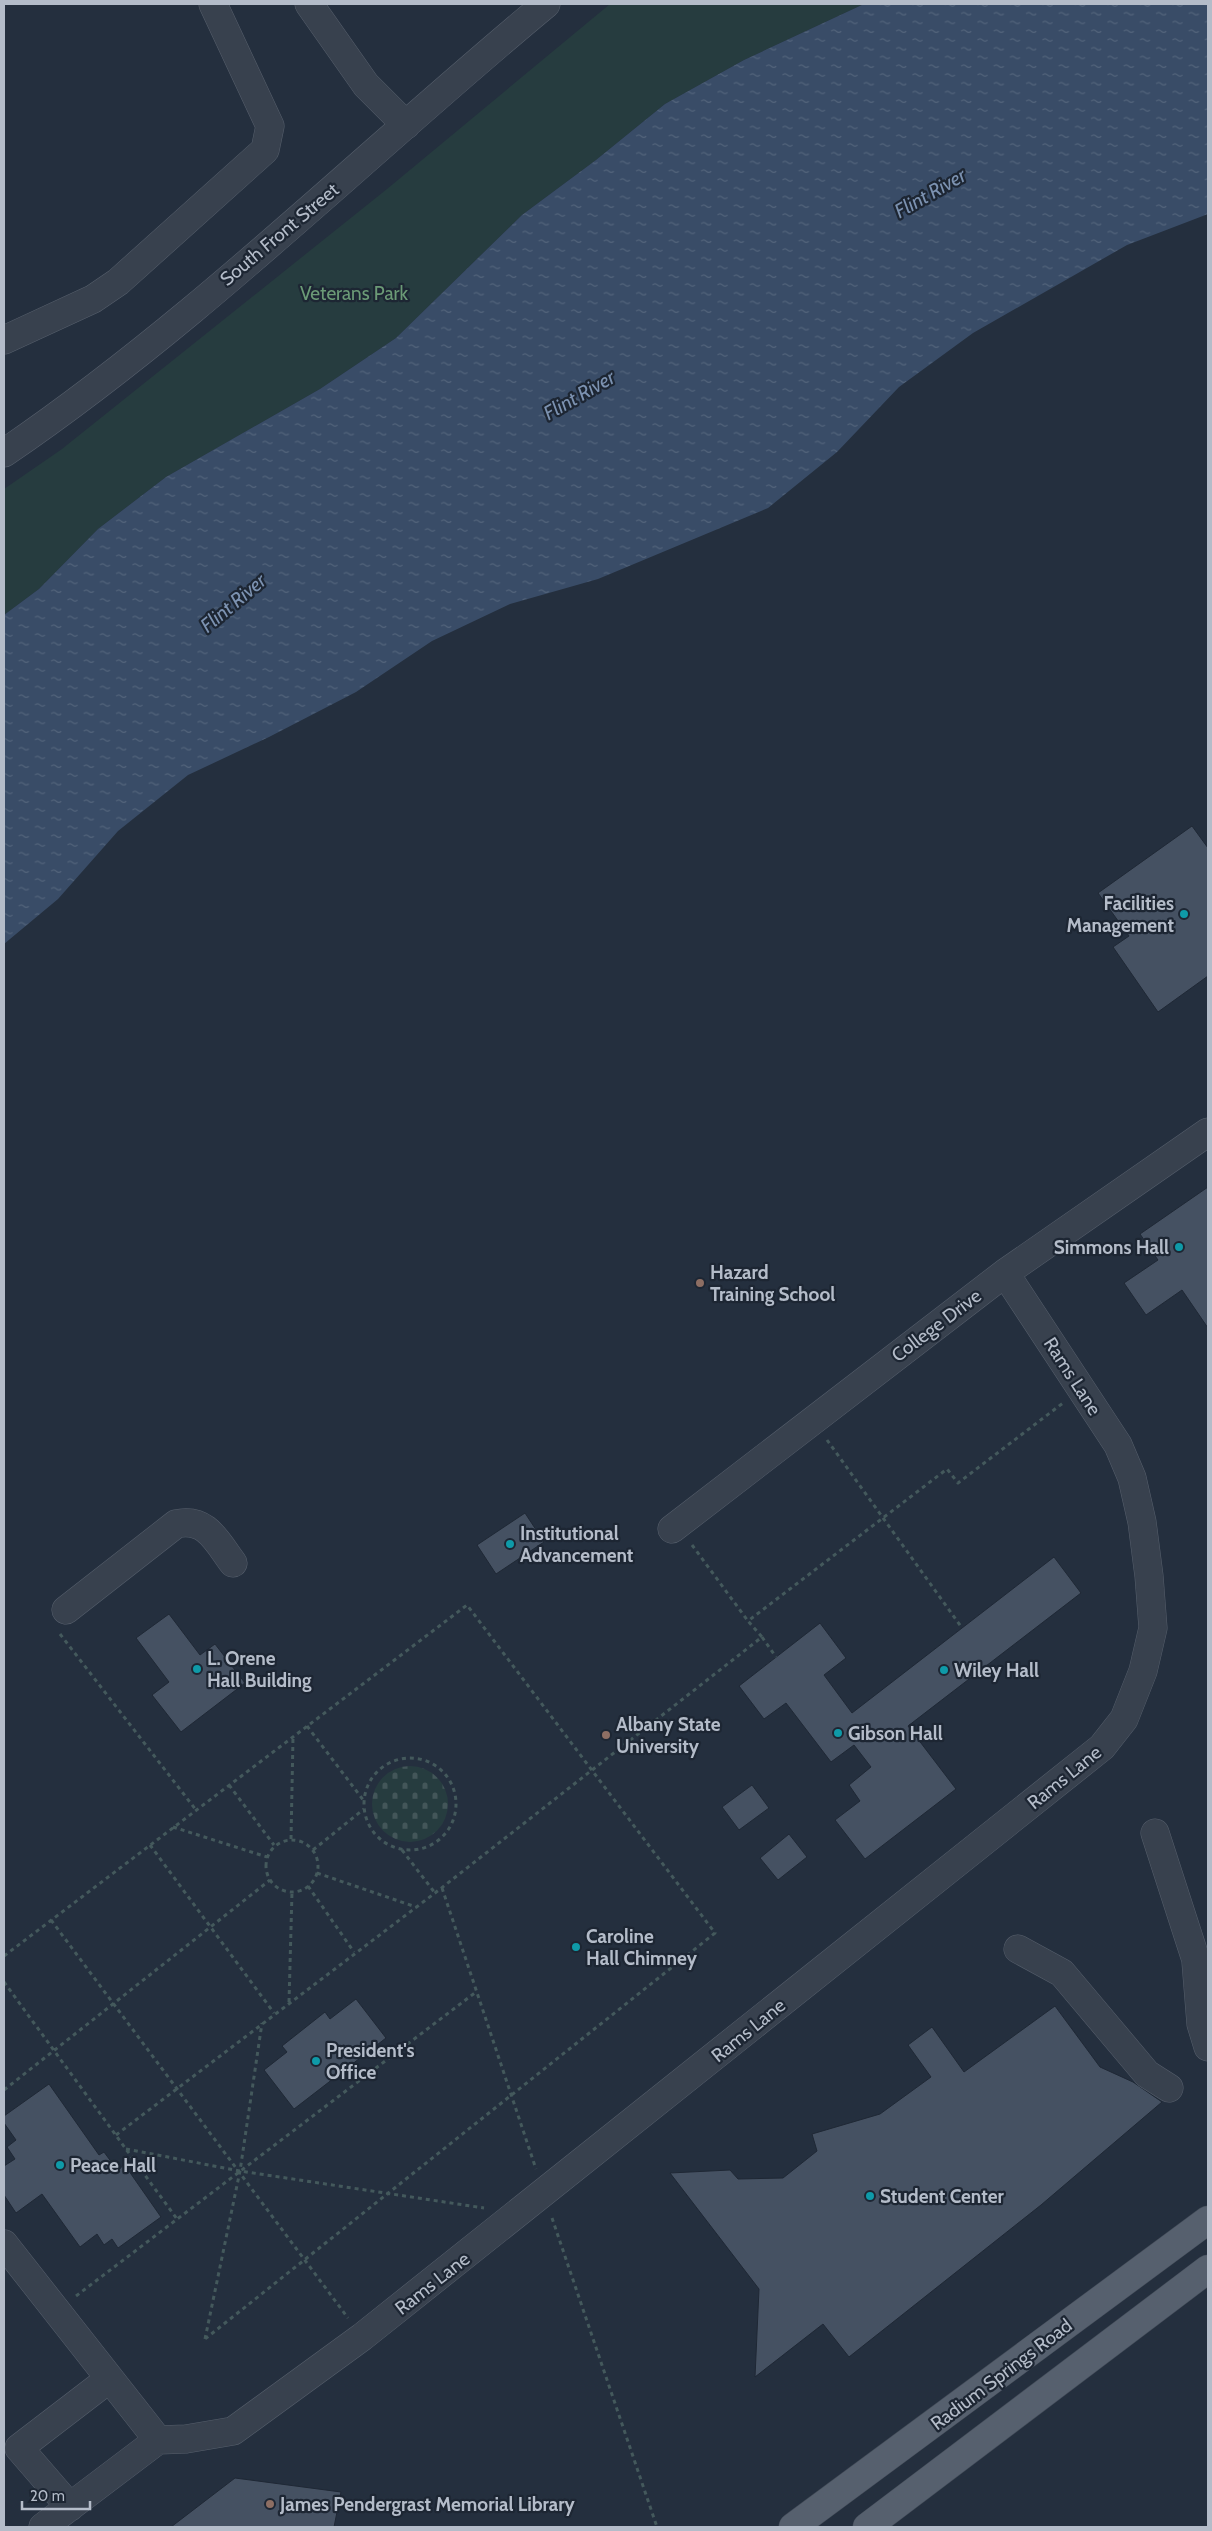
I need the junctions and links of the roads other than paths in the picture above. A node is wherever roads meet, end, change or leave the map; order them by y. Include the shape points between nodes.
1 (213, 4) edge
2 (309, 4) edge
3 (546, 4) edge
4 (406, 125) junction
5 (4, 340) edge
6 (4, 453) edge
7 (1208, 1132) edge
8 (1005, 1273) junction
9 (675, 1527) road end
10 (233, 1563) dead end
11 (66, 1610) road end
12 (1155, 1833) dead end
13 (1018, 1949) dead end
14 (1202, 1971) edge
15 (1208, 2047) edge
16 (1169, 2088) dead end
17 (1207, 2220) edge
18 (4, 2244) edge
19 (1208, 2269) edge
20 (109, 2379) junction
21 (158, 2440) junction
22 (12, 2454) edge
23 (70, 2507) junction
24 (43, 2527) edge
25 (793, 2527) edge
26 (867, 2527) edge

1 - 5 street via 270,126 265,150 118,282 93,299
2 - 4 street via 366,85
3 - 4 street, South Front Street
4 - 6 street, South Front Street via 124,364 60,415
7 - 8 street, College Drive
8 - 9 street, College Drive
8 - 21 street, Rams Lane via 1118,1445 1132,1478 1145,1544 1153,1628 1143,1672 1124,1720 1102,1747 362,2337 233,2431
10 - 11 street via 210,1532 197,1523 176,1524
12 - 14 street
13 - 16 street via 1062,1973 1147,2074
14 - 15 street via 1201,2024
17 - 25 main road, Radium Springs Road
18 - 20 street
19 - 26 main road
20 - 21 street
20 - 22 street
21 - 23 street
22 - 23 street
23 - 24 street

